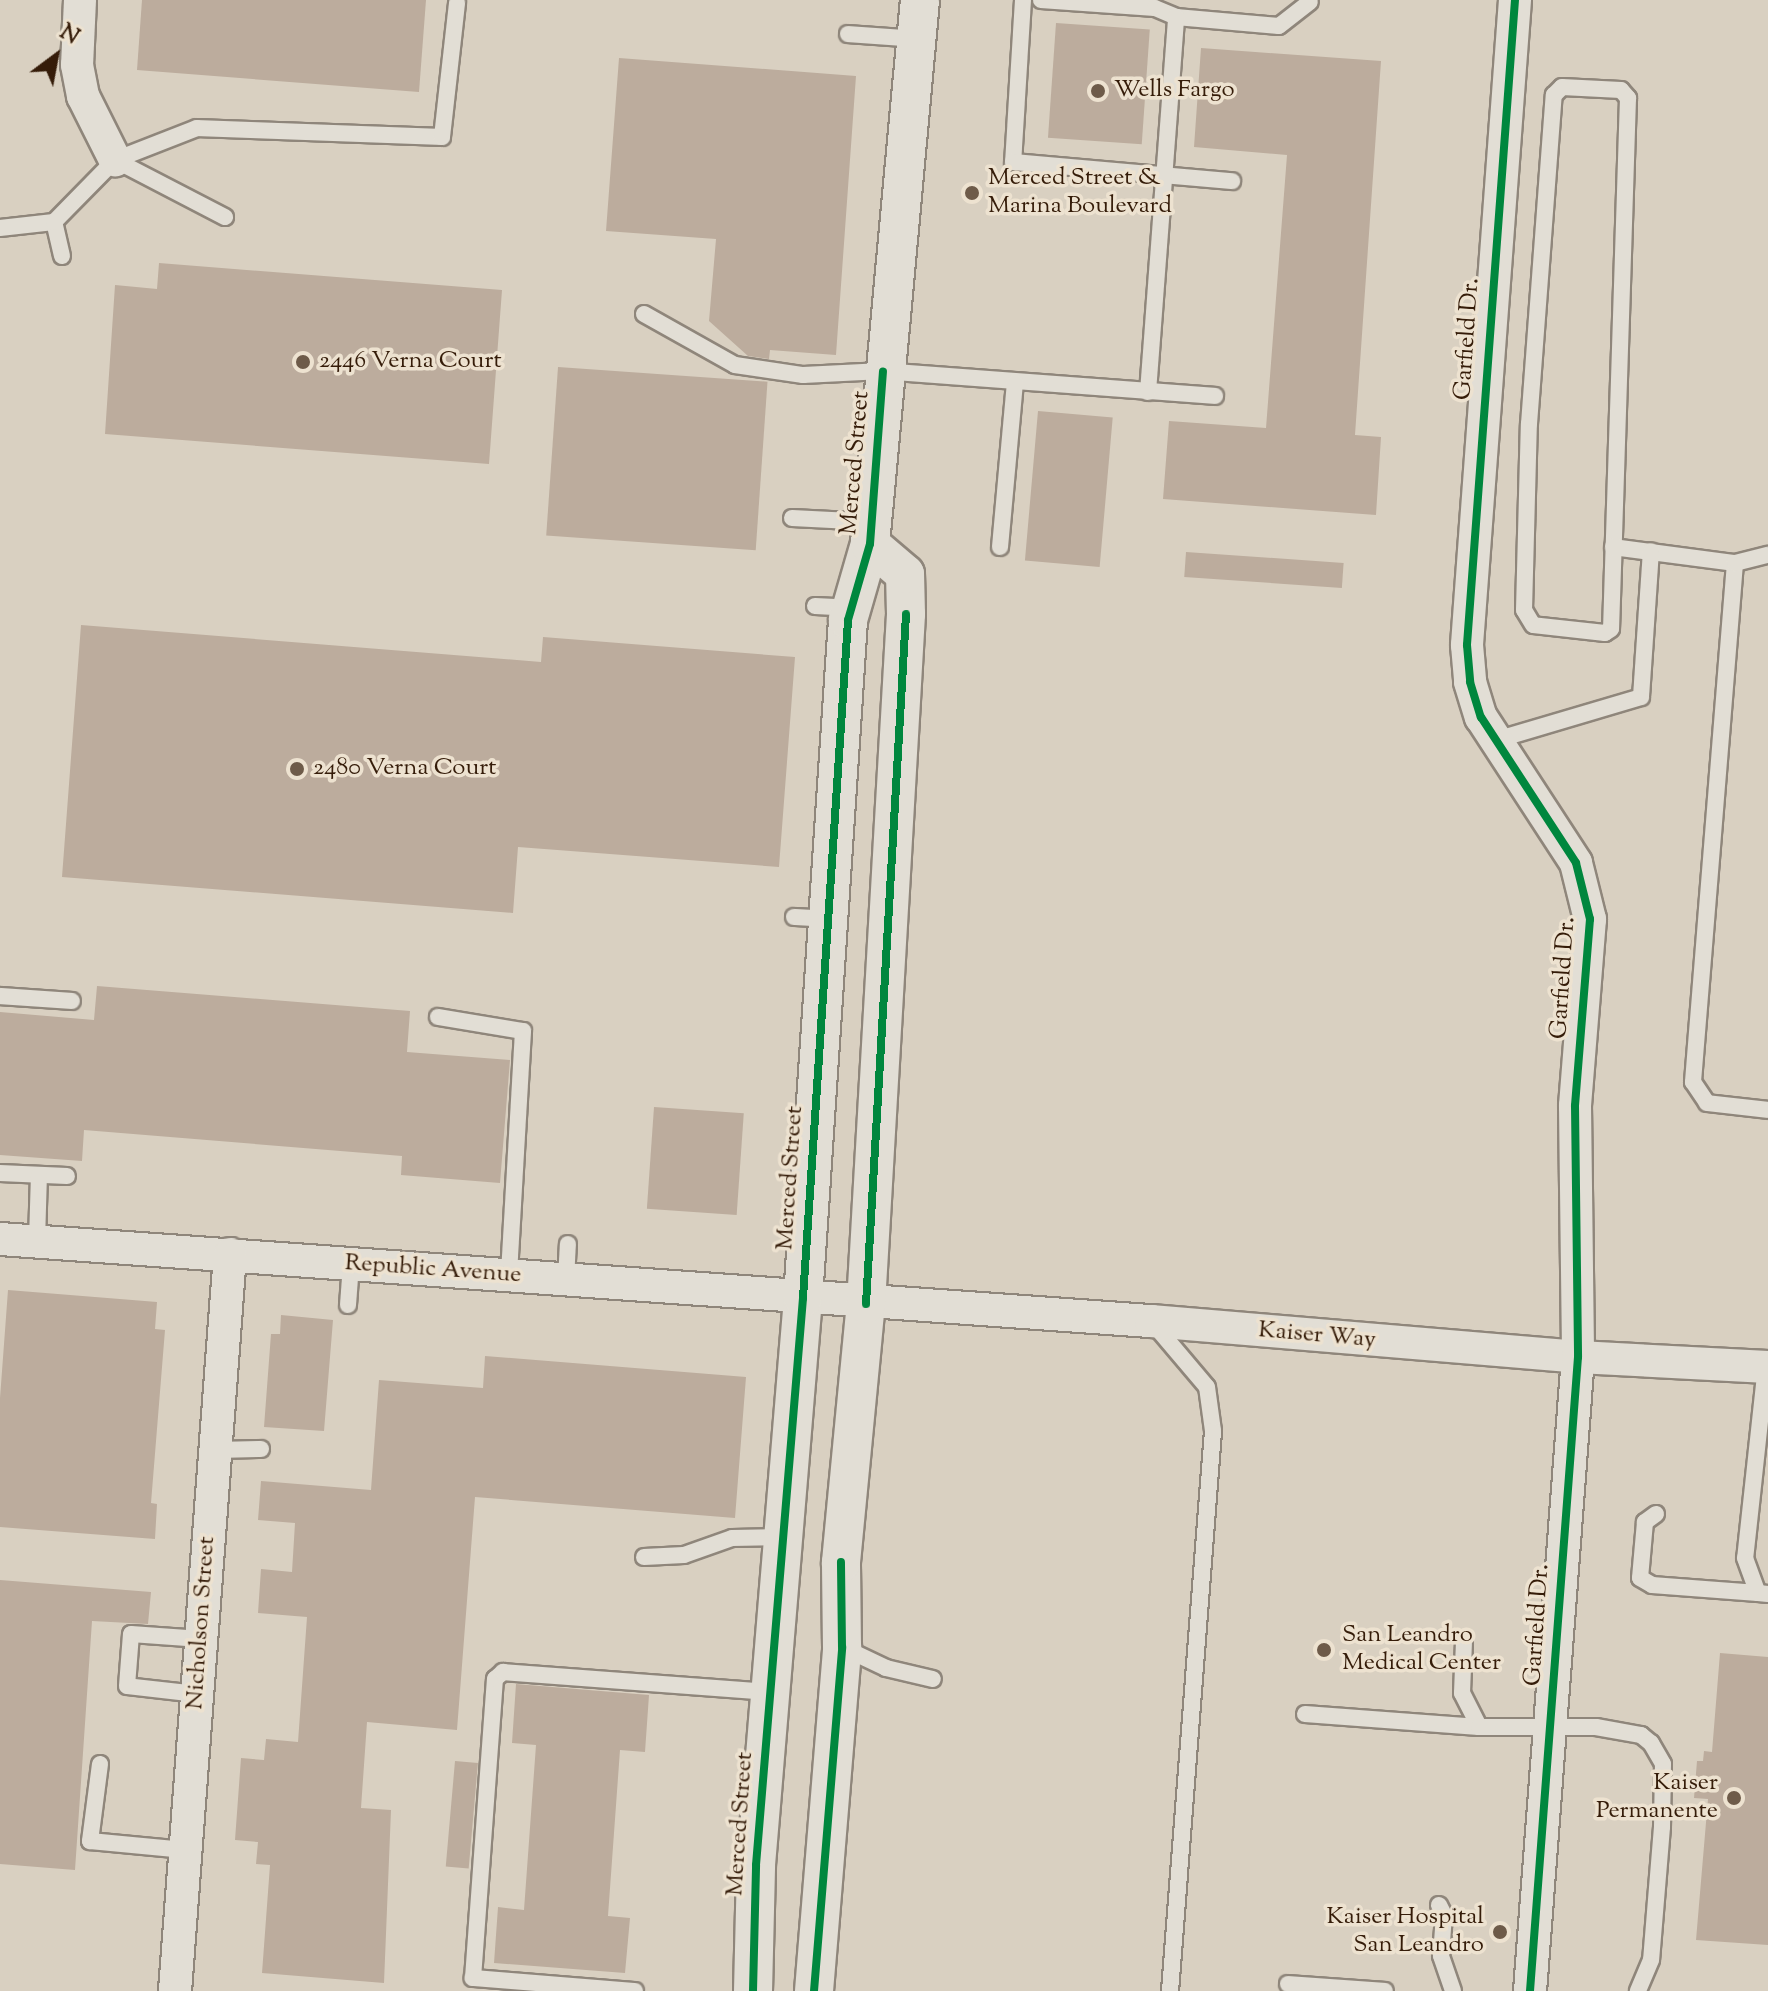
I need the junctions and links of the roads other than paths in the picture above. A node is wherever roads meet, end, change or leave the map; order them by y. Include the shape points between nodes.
1 (80, 0) edge
2 (920, 0) edge
3 (1023, 0) edge
4 (1041, 0) edge
5 (1515, 0) edge
6 (1310, 2) edge
7 (457, 3) dead end
8 (1176, 17) junction
9 (848, 34) dead end
10 (917, 39) junction
11 (115, 160) junction
12 (1164, 176) junction
13 (1232, 181) dead end
14 (225, 217) dead end
15 (54, 222) junction
16 (0, 228) edge
17 (62, 256) dead end
18 (644, 314) dead end
19 (883, 371) junction
20 (1015, 383) junction
21 (1148, 392) junction
22 (1215, 396) dead end
23 (792, 518) dead end
24 (871, 533) junction
25 (1000, 547) dead end
26 (1613, 547) junction
27 (1651, 551) junction
28 (1768, 555) edge
29 (1735, 563) junction
30 (1496, 740) junction
31 (0, 996) edge
32 (72, 1001) dead end
33 (438, 1017) dead end
34 (1768, 1110) edge
35 (0, 1173) edge
36 (39, 1175) junction
37 (67, 1176) dead end
38 (0, 1239) edge
39 (37, 1241) junction
40 (568, 1244) dead end
41 (230, 1254) junction
42 (351, 1264) junction
43 (509, 1276) junction
44 (566, 1280) junction
45 (803, 1298) junction
46 (866, 1304) junction
47 (348, 1305) dead end
48 (1151, 1321) junction
49 (1578, 1357) junction
50 (1767, 1366) edge
51 (261, 1449) dead end
52 (214, 1450) junction
53 (1656, 1514) dead end
54 (784, 1537) junction
55 (644, 1557) dead end
56 (1763, 1594) edge
57 (201, 1639) junction
58 (1464, 1641) dead end
59 (842, 1647) junction
60 (933, 1679) dead end
61 (771, 1692) junction
62 (197, 1694) junction
63 (1305, 1714) dead end
64 (1479, 1727) junction
65 (1552, 1729) junction
66 (100, 1764) dead end
67 (185, 1850) junction
68 (1439, 1905) dead end
69 (1288, 1984) dead end
70 (175, 1991) edge
71 (635, 1991) edge
72 (753, 1991) edge
73 (814, 1991) edge
74 (1170, 1991) edge
75 (1385, 1991) edge
76 (1453, 1991) edge
77 (1530, 1991) edge
78 (1638, 1991) edge

1 - 11 street via 77,65 83,96
2 - 10 street, Merced Street
3 - 12 lane via 1013,162
4 - 8 lane via 1155,8
5 - 30 street, Garfield Dr. via 1467,645 1470,682 1481,717
6 - 8 lane via 1279,26
7 - 11 lane via 442,137 197,128
8 - 12 lane
9 - 10 lane
10 - 19 street, Merced Street
11 - 14 lane
11 - 15 lane
12 - 13 lane
12 - 21 lane
15 - 16 lane
15 - 17 lane
18 - 19 lane via 735,365 803,375
19 - 20 lane
19 - 24 street, Merced Street
20 - 21 lane
20 - 25 lane
21 - 22 lane
23 - 24 lane
24 - 45 street, Merced Street via 833,607 811,918 817,988
24 - 46 street, Merced Street via 905,574 906,614
26 - 26 lane via 1628,98 1621,90 1562,87 1554,95 1529,424 1524,610 1533,625 1605,633 1611,629
26 - 27 lane
27 - 29 lane
27 - 30 lane via 1641,697
28 - 29 lane
29 - 34 lane via 1693,1082 1707,1103
30 - 49 street, Garfield Dr. via 1576,863 1586,888 1590,919 1575,1106
31 - 32 lane
33 - 43 lane via 523,1031
35 - 36 lane
36 - 37 lane
36 - 39 lane
38 - 39 street, Republic Avenue
39 - 41 street, Republic Avenue
40 - 44 lane
41 - 42 street, Republic Avenue
41 - 52 street, Nicholson Street
42 - 43 street, Republic Avenue
42 - 47 lane
43 - 44 street, Republic Avenue
44 - 45 street, Republic Avenue
45 - 46 street, Republic Avenue
45 - 54 street, Merced Street
46 - 48 street, Kaiser Way
46 - 59 street, Merced Street via 841,1562
48 - 49 street, Kaiser Way
48 - 74 lane via 1207,1387 1211,1447
49 - 50 street, Kaiser Way
49 - 65 street, Garfield Dr.
50 - 56 lane via 1745,1558
51 - 52 lane
52 - 57 street, Nicholson Street
53 - 56 lane via 1645,1522 1640,1578 1652,1585
54 - 55 lane via 732,1538 684,1555
54 - 61 street, Merced Street
57 - 62 street, Nicholson Street
57 - 62 lane via 131,1634 127,1686
58 - 64 lane via 1462,1693
59 - 60 lane via 886,1668
59 - 73 street, Merced Street
61 - 71 lane via 503,1672 495,1679 473,1978
61 - 72 street, Merced Street via 756,1865
62 - 67 street, Nicholson Street
63 - 64 lane
64 - 65 lane
65 - 77 street, Garfield Dr.
65 - 78 lane via 1628,1731 1641,1735 1659,1754 1664,1776 1651,1960
66 - 67 lane via 90,1841
67 - 70 street, Nicholson Street
68 - 76 lane via 1444,1915 1441,1956
69 - 75 lane

